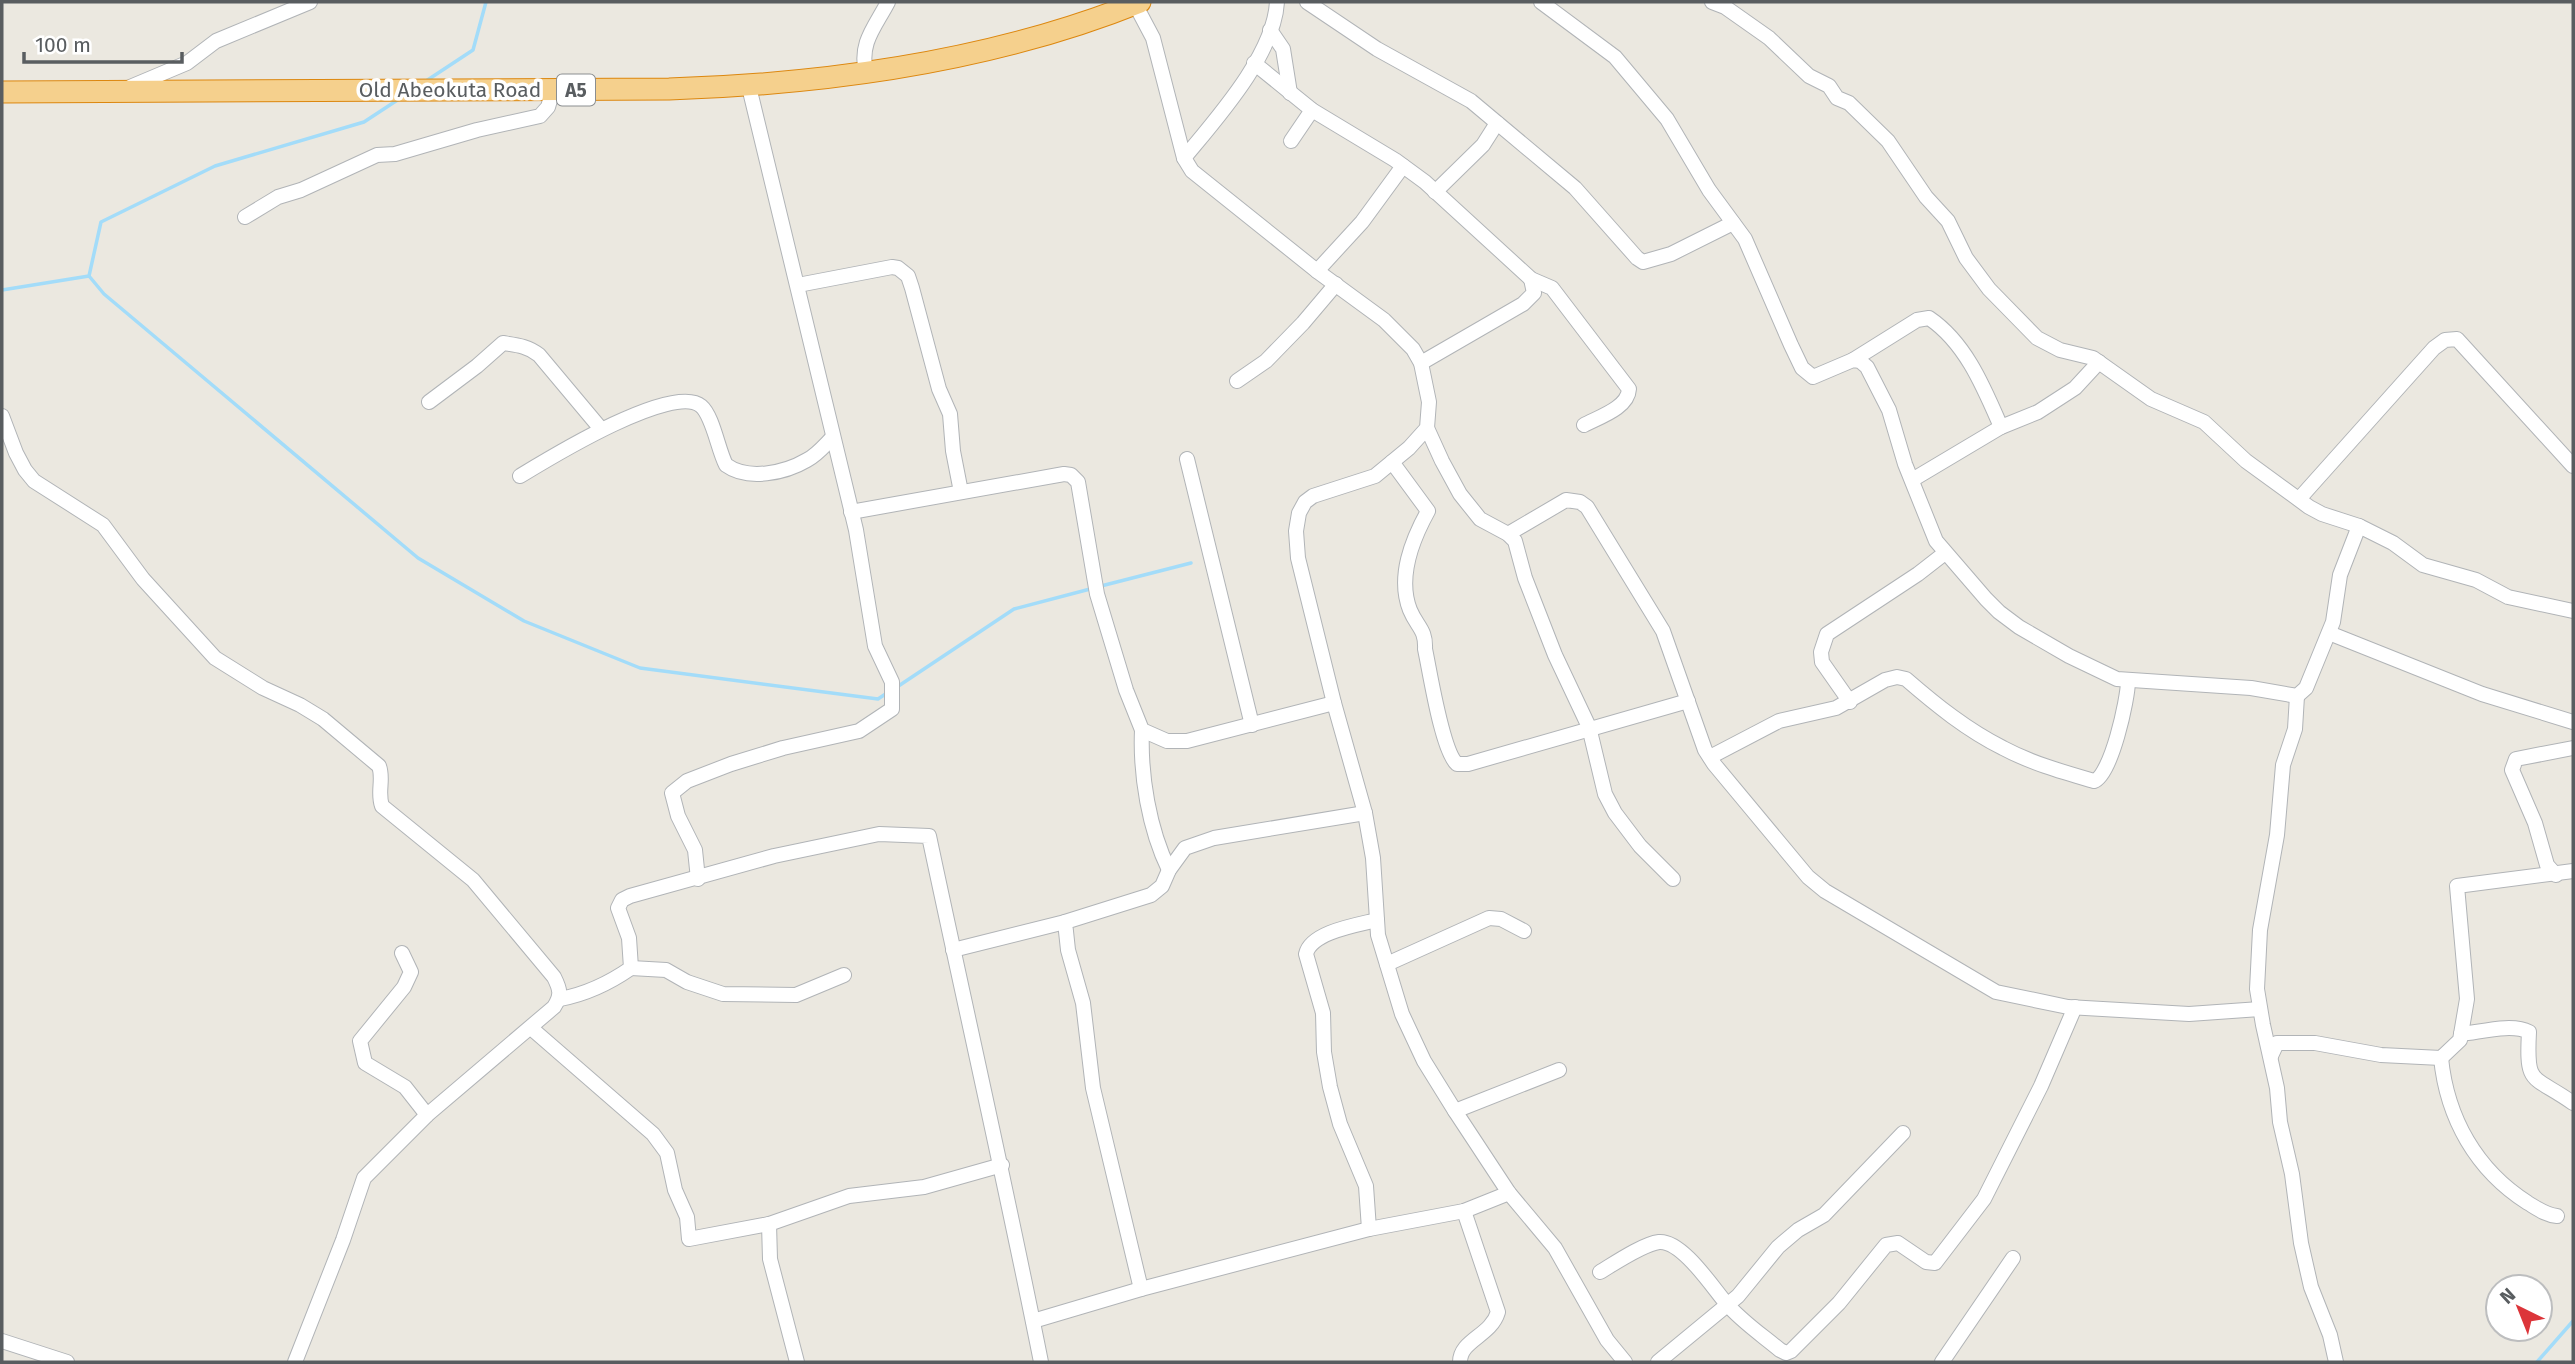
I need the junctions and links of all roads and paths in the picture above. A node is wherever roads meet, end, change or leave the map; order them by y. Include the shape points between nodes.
1 (310, 2) edge
2 (888, 2) edge
3 (1278, 2) edge
4 (1307, 2) edge
5 (1541, 2) edge
6 (1712, 2) edge
7 (1130, 4) edge
8 (1270, 30) junction
9 (1254, 63) junction
10 (1287, 65) junction
11 (866, 72) junction
12 (1268, 75) junction
13 (750, 87) junction
14 (553, 90) junction
15 (119, 91) junction
16 (2, 92) edge
17 (1290, 93) junction
18 (1312, 110) junction
19 (1497, 123) junction
20 (1291, 141) dead end
21 (1184, 158) junction
22 (1402, 166) junction
23 (1435, 192) junction
24 (245, 217) dead end
25 (1732, 223) junction
26 (1317, 271) junction
27 (1531, 279) junction
28 (1336, 284) junction
29 (798, 285) junction
30 (1853, 360) junction
31 (2099, 362) junction
32 (1421, 363) junction
33 (1237, 381) dead end
34 (429, 402) dead end
35 (2, 416) edge
36 (1584, 425) dead end
37 (2001, 427) junction
38 (1427, 428) junction
39 (601, 429) junction
40 (833, 437) junction
41 (1187, 459) dead end
42 (1392, 462) junction
43 (2573, 466) edge
44 (520, 476) dead end
45 (1912, 480) junction
46 (961, 492) junction
47 (2299, 499) junction
48 (852, 512) junction
49 (2359, 526) junction
50 (1508, 534) junction
51 (1945, 553) junction
52 (2573, 611) edge
53 (2329, 632) junction
54 (2128, 681) junction
55 (2297, 696) junction
56 (1688, 701) junction
57 (1850, 702) junction
58 (1334, 703) junction
59 (2573, 722) edge
60 (1252, 725) junction
61 (1588, 727) junction
62 (1142, 730) junction
63 (2573, 748) edge
64 (1710, 757) junction
65 (1365, 813) junction
66 (1169, 870) junction
67 (2573, 871) edge
68 (2556, 875) junction
69 (698, 879) junction
70 (1673, 879) dead end
71 (1377, 920) junction
72 (1065, 922) junction
73 (1524, 931) dead end
74 (953, 950) junction
75 (402, 953) dead end
76 (1387, 964) junction
77 (631, 968) junction
78 (844, 975) dead end
79 (560, 999) junction
80 (2075, 1007) junction
81 (2260, 1009) junction
82 (531, 1028) junction
83 (2461, 1034) junction
84 (2271, 1056) junction
85 (2441, 1058) junction
86 (1559, 1070) dead end
87 (2573, 1103) edge
88 (1455, 1111) junction
89 (427, 1115) junction
90 (1903, 1133) dead end
91 (1002, 1166) junction
92 (1509, 1193) junction
93 (1464, 1211) junction
94 (2557, 1216) dead end
95 (769, 1224) junction
96 (1369, 1229) junction
97 (2013, 1258) dead end
98 (1600, 1272) dead end
99 (1141, 1289) junction
100 (1726, 1304) junction
101 (1033, 1321) junction
102 (2, 1341) edge
103 (67, 1362) edge
104 (295, 1362) edge
105 (797, 1362) edge
106 (1041, 1362) edge
107 (1460, 1362) edge
108 (1626, 1362) edge
109 (1658, 1362) edge
110 (1942, 1362) edge
111 (2336, 1362) edge

1 - 15 street via 216,41 187,63
2 - 11 street via 864,47
3 - 8 street
4 - 19 street via 1377,49 1471,101
5 - 25 street via 1626,68 1667,119
6 - 31 street via 1769,38 1888,141 1948,221 1966,258 2026,329 2048,345
7 - 11 highway, Old Abeokuta Road / A5 via 1036,37 960,57
7 - 21 street via 1153,38
8 - 9 street
8 - 10 street
9 - 12 street
9 - 21 street via 1244,84
10 - 12 street
10 - 17 street
11 - 13 highway, Old Abeokuta Road / A5
12 - 17 street
13 - 14 highway, Old Abeokuta Road / A5
13 - 29 street
14 - 15 highway, Old Abeokuta Road / A5
14 - 24 street via 540,116 377,155 278,197
15 - 16 highway, Old Abeokuta Road / A5
17 - 18 street
18 - 20 street
18 - 22 street
19 - 23 street via 1483,145
19 - 25 street via 1575,188 1643,262 1671,254
21 - 26 street via 1192,172
22 - 23 street
22 - 26 street via 1362,222
23 - 27 street
25 - 30 street via 1754,257 1807,374 1819,376
26 - 28 street
27 - 32 street via 1534,293 1522,304
27 - 36 street via 1552,288 1629,389 1623,404
28 - 32 street via 1384,320
28 - 33 street via 1266,361
29 - 40 street
29 - 46 street via 892,267 908,276 950,414
30 - 37 street via 1917,320 1929,318 1958,345
30 - 45 street via 1867,367 1889,410
31 - 37 street via 2068,393
31 - 47 street via 2151,400 2204,422 2246,461
32 - 38 street via 1429,402
34 - 39 street via 503,343 519,345 539,355
35 - 79 street via 24,470 103,525 143,579 215,658 323,719 379,766 382,806 473,880 554,977
37 - 45 street
38 - 42 street
38 - 50 street via 1460,494 1480,519
39 - 40 street via 664,405 694,401 707,415 726,465 759,474 799,464
39 - 44 street
40 - 48 street
41 - 60 street
42 - 58 street via 1375,476 1314,496 1299,513 1298,558
42 - 61 street via 1428,511 1408,557 1405,585 1410,610 1426,635 1425,649 1452,760 1468,764
43 - 47 street via 2457,339 2451,338 2434,348
45 - 51 street
46 - 48 street
46 - 62 street via 1064,474 1078,482 1097,594
47 - 49 street via 2322,514
48 - 69 street via 875,646 892,682 892,709 859,731 731,764 687,781 672,793 695,850
49 - 52 street via 2423,565 2476,580 2508,597
49 - 53 street via 2340,575
50 - 56 street via 1566,500 1587,507 1663,631
50 - 61 street via 1515,541 1555,655
51 - 54 street via 1999,612 2019,627 2069,656
51 - 57 street via 1827,634 1822,662
53 - 55 street via 2306,688
53 - 59 street via 2440,678
54 - 55 street via 2251,688
54 - 57 street via 2110,759 2103,775 2094,781 2004,749 1964,726 1906,679 1885,680
55 - 81 street via 2260,930
56 - 61 street
56 - 64 street
57 - 64 street via 1779,721
58 - 60 street
58 - 65 street
60 - 62 street via 1187,741 1167,741
61 - 70 street via 1600,777 1615,813
62 - 66 street via 1150,818
63 - 68 street via 2516,759 2512,771 2547,865
64 - 80 street via 1808,877 1825,891 1996,992
65 - 66 street via 1214,838 1185,848
65 - 71 street
66 - 72 street via 1162,887 1151,895
67 - 68 street
68 - 83 street via 2457,886 2468,999
69 - 74 street via 774,856 879,834 929,836
69 - 77 street via 630,896 619,903
71 - 76 street
71 - 96 street via 1316,939 1306,954 1323,1013 1330,1087 1366,1186
72 - 74 street
72 - 99 street via 1083,1003 1093,1088
73 - 76 street via 1489,918
74 - 91 street
75 - 89 street via 411,972 404,987 360,1041 365,1063 405,1087
76 - 88 street via 1402,1014
77 - 78 street via 666,970 723,993 796,995
77 - 79 street via 600,987
79 - 82 street
80 - 81 street via 2189,1014
80 - 100 street via 1984,1199 1935,1263 1898,1243 1886,1245 1839,1303 1786,1353
81 - 84 street
82 - 89 street
82 - 95 street via 653,1134 667,1153 690,1238
83 - 85 street
83 - 87 street via 2512,1027 2529,1032 2527,1066 2532,1076
84 - 85 street via 2277,1043 2289,1043
84 - 111 street via 2301,1243
85 - 94 street via 2448,1102 2483,1167 2514,1194
86 - 88 street
88 - 92 street
89 - 104 street via 365,1178
90 - 100 street via 1825,1214 1778,1247
91 - 95 street via 924,1187 849,1196
91 - 101 street
92 - 93 street
92 - 108 street via 1555,1248 1608,1340
93 - 96 street
93 - 107 street via 1498,1312 1490,1329 1465,1347
95 - 105 street via 770,1259
96 - 99 street
97 - 110 street
98 - 100 street via 1650,1245 1668,1244 1704,1273
99 - 101 street
100 - 109 street
101 - 106 street
102 - 103 street

